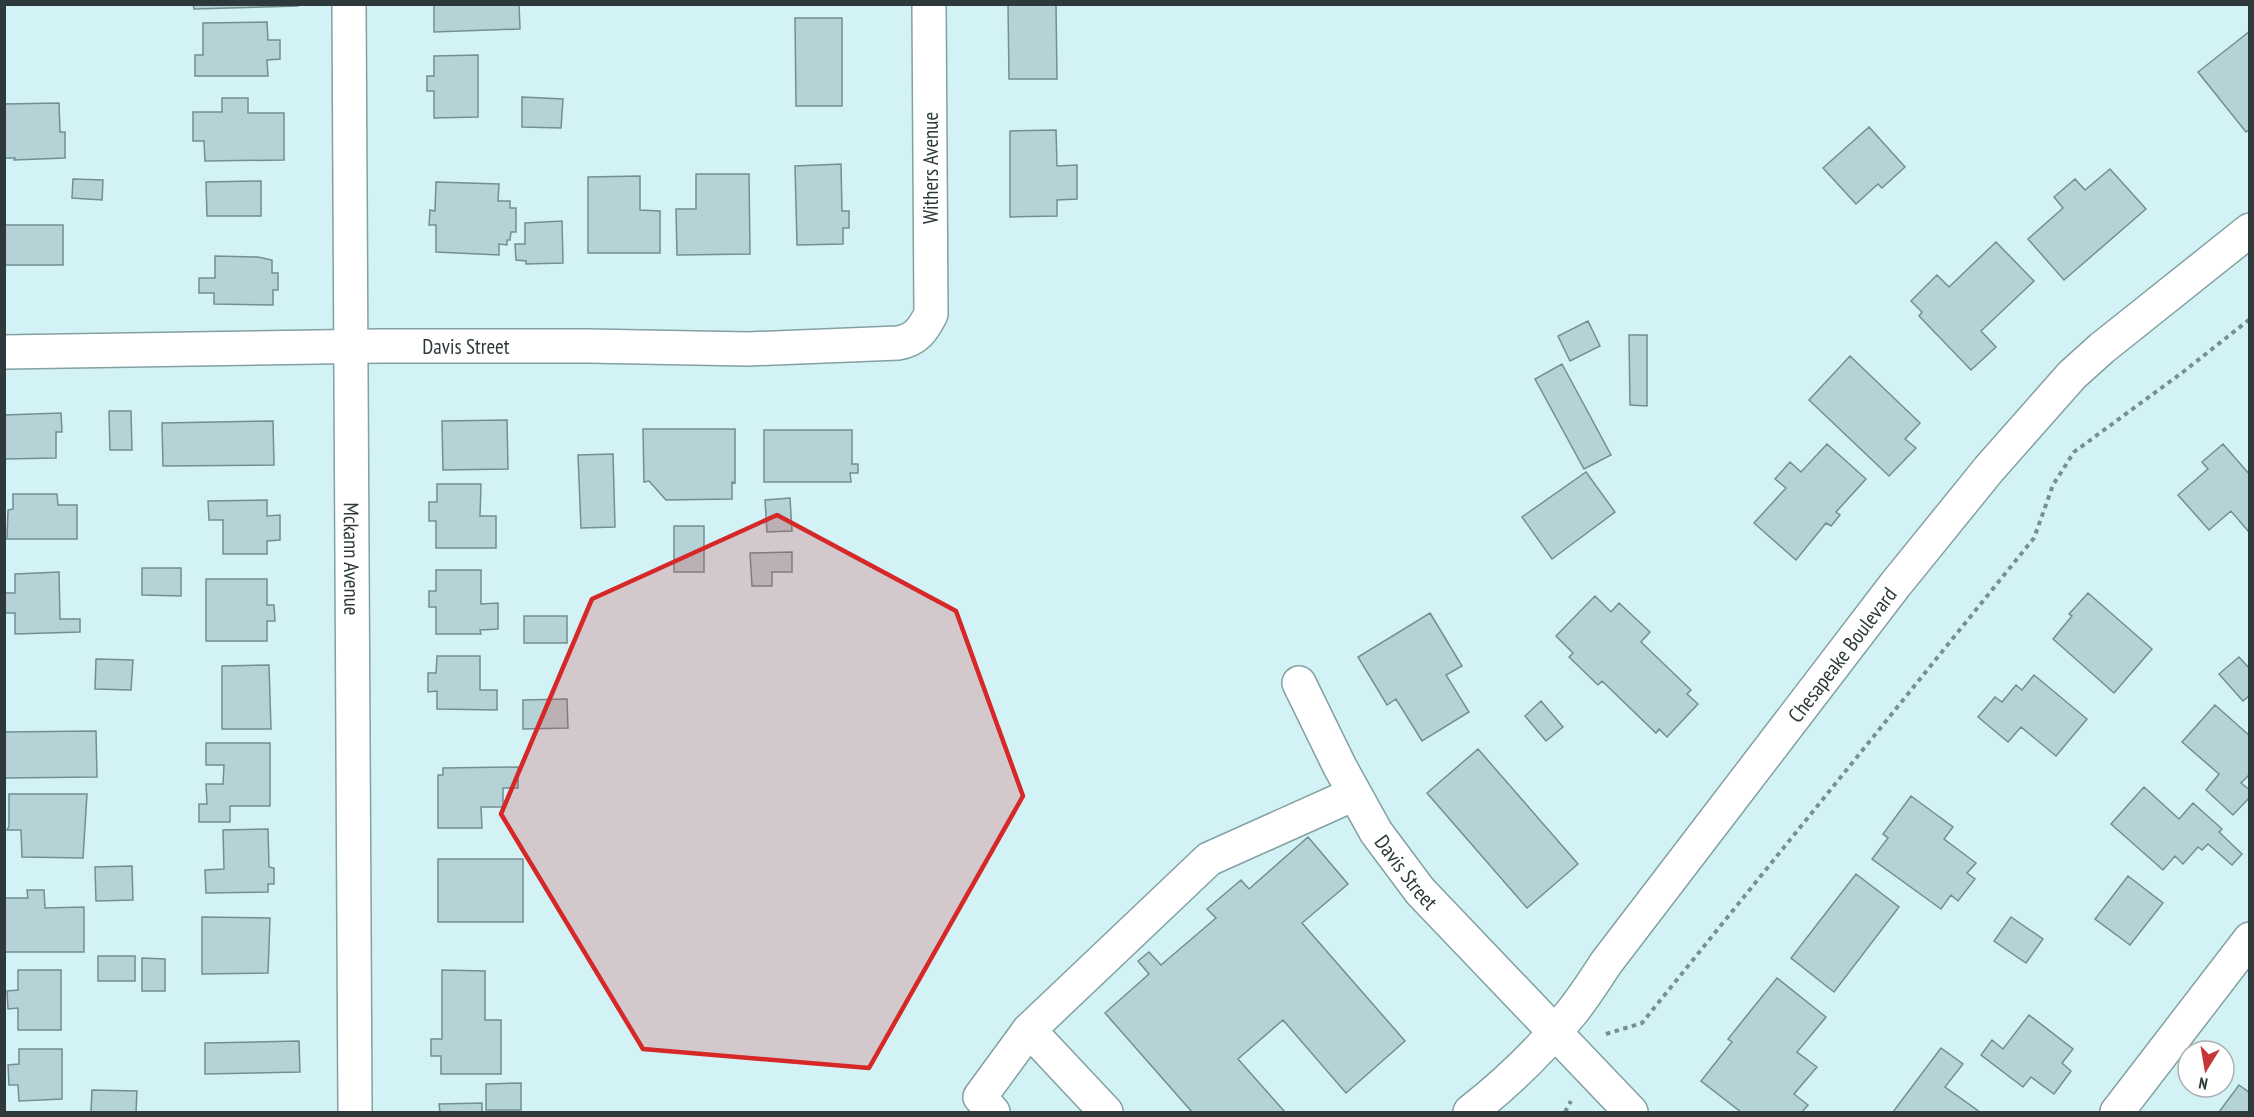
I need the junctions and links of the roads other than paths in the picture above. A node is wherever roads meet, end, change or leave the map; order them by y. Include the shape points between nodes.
1 (349, 4) edge
2 (929, 4) edge
3 (2250, 230) edge
4 (923, 330) joint
5 (350, 347) junction
6 (4, 352) edge
7 (1299, 683) dead end
8 (1354, 794) junction
9 (2250, 939) edge
10 (1029, 1030) junction
11 (1554, 1032) junction
12 (355, 1113) edge
13 (993, 1113) edge
14 (1106, 1113) edge
15 (1470, 1113) edge
16 (1631, 1113) edge
17 (2117, 1113) edge

1 - 5 street, Mckann Avenue
2 - 4 street, Withers Avenue via 930,314
3 - 11 street, Chesapeake Boulevard via 2072,375 1989,469 1895,585
4 - 5 street, Davis Street via 909,341 898,343 748,349
5 - 6 street, Davis Street
5 - 12 street, Mckann Avenue
7 - 8 street, Davis Street
8 - 10 street via 1209,859
8 - 11 street, Davis Street via 1376,832 1420,891
9 - 17 street
10 - 13 street via 980,1097
10 - 14 street
11 - 15 street, Chesapeake Boulevard
11 - 16 street, Davis Street

